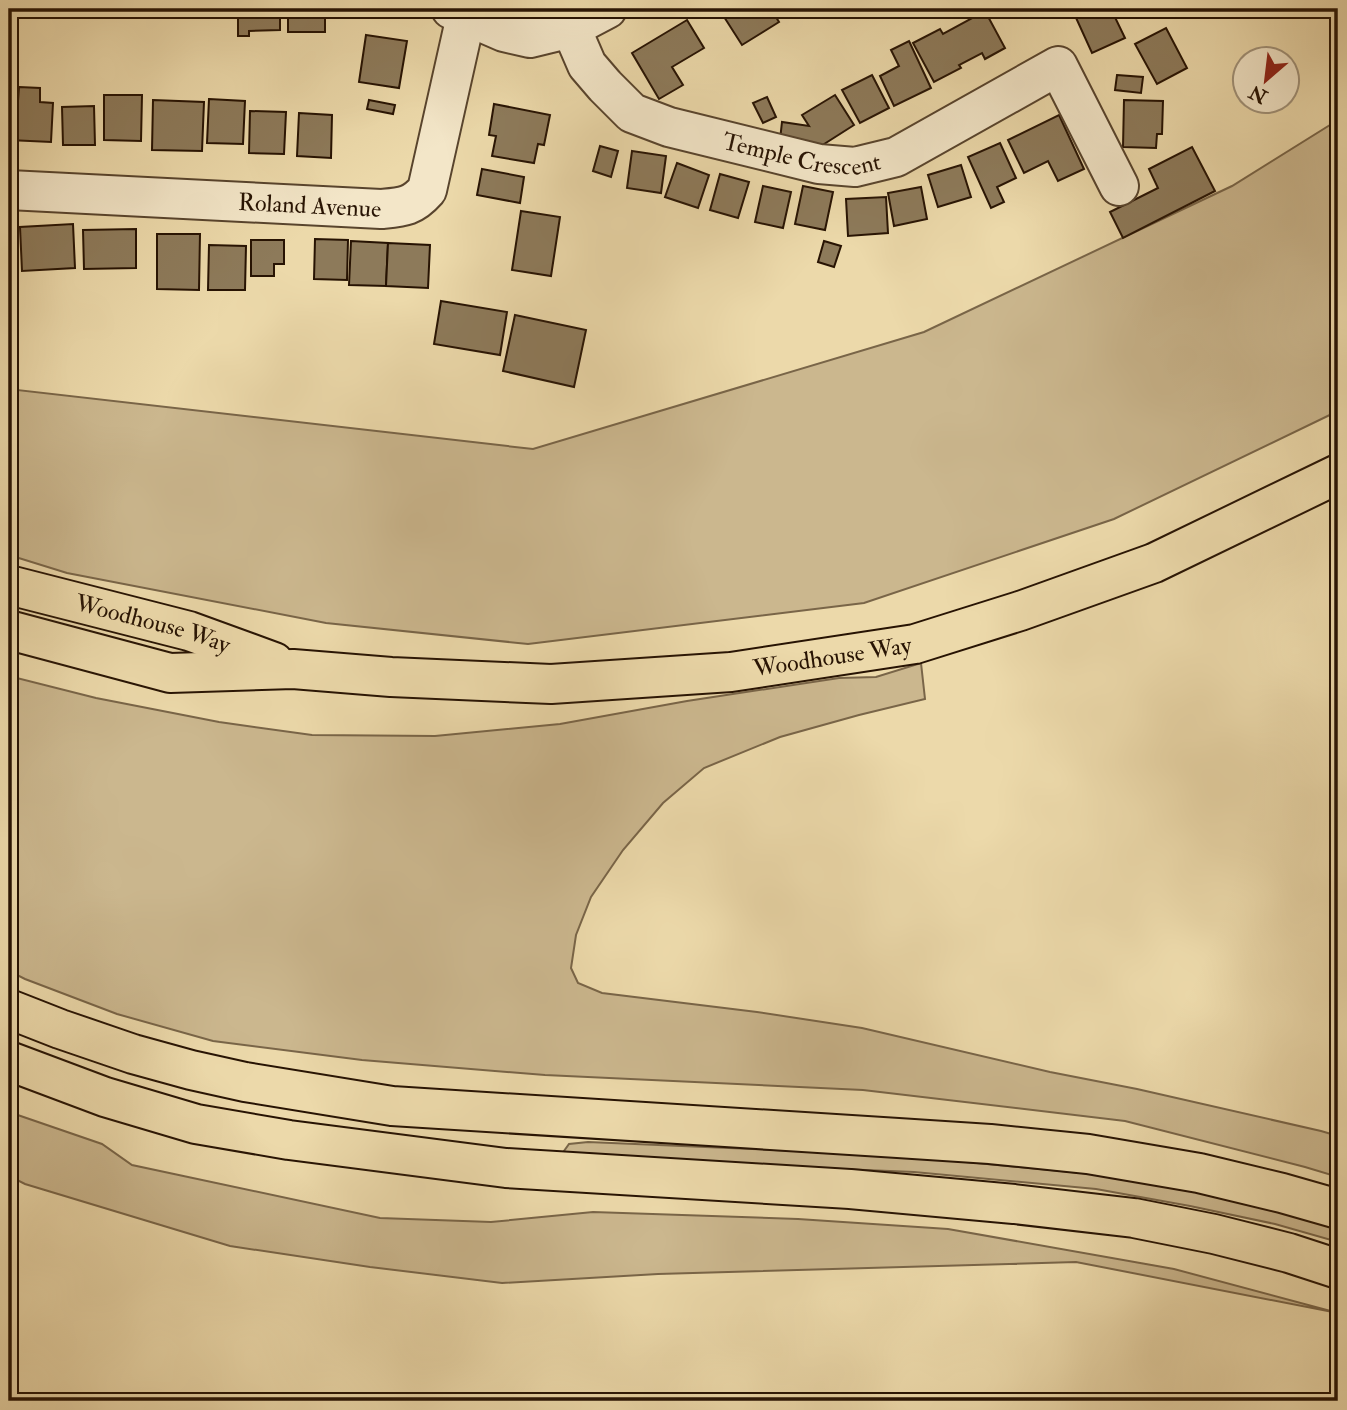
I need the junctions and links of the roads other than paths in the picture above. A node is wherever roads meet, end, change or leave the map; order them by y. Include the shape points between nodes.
1 (607, 9) edge
2 (459, 13) edge
3 (571, 27) junction
4 (1119, 186) dead end
5 (9, 190) edge
6 (1338, 474) edge
7 (9, 585) edge
8 (9, 630) edge
9 (293, 669) junction
10 (9, 1009) edge
11 (9, 1061) edge
12 (1338, 1209) edge
13 (1338, 1269) edge

1 - 3 street
2 - 3 street via 530,38
2 - 5 street, Roland Avenue via 427,190 404,207
3 - 4 street, Temple Crescent via 587,65 632,113 669,128 819,164 855,167 896,157 1058,66
6 - 9 main road, Woodhouse Way via 1154,563 915,644 731,672 551,684
7 - 9 main road, Woodhouse Way via 189,631
8 - 9 main road, Woodhouse Way via 170,673
10 - 12 main road via 132,1055 191,1070 392,1106 1088,1154 1199,1173
11 - 13 main road via 195,1124 289,1140 506,1168 850,1189 1134,1218 1214,1234

